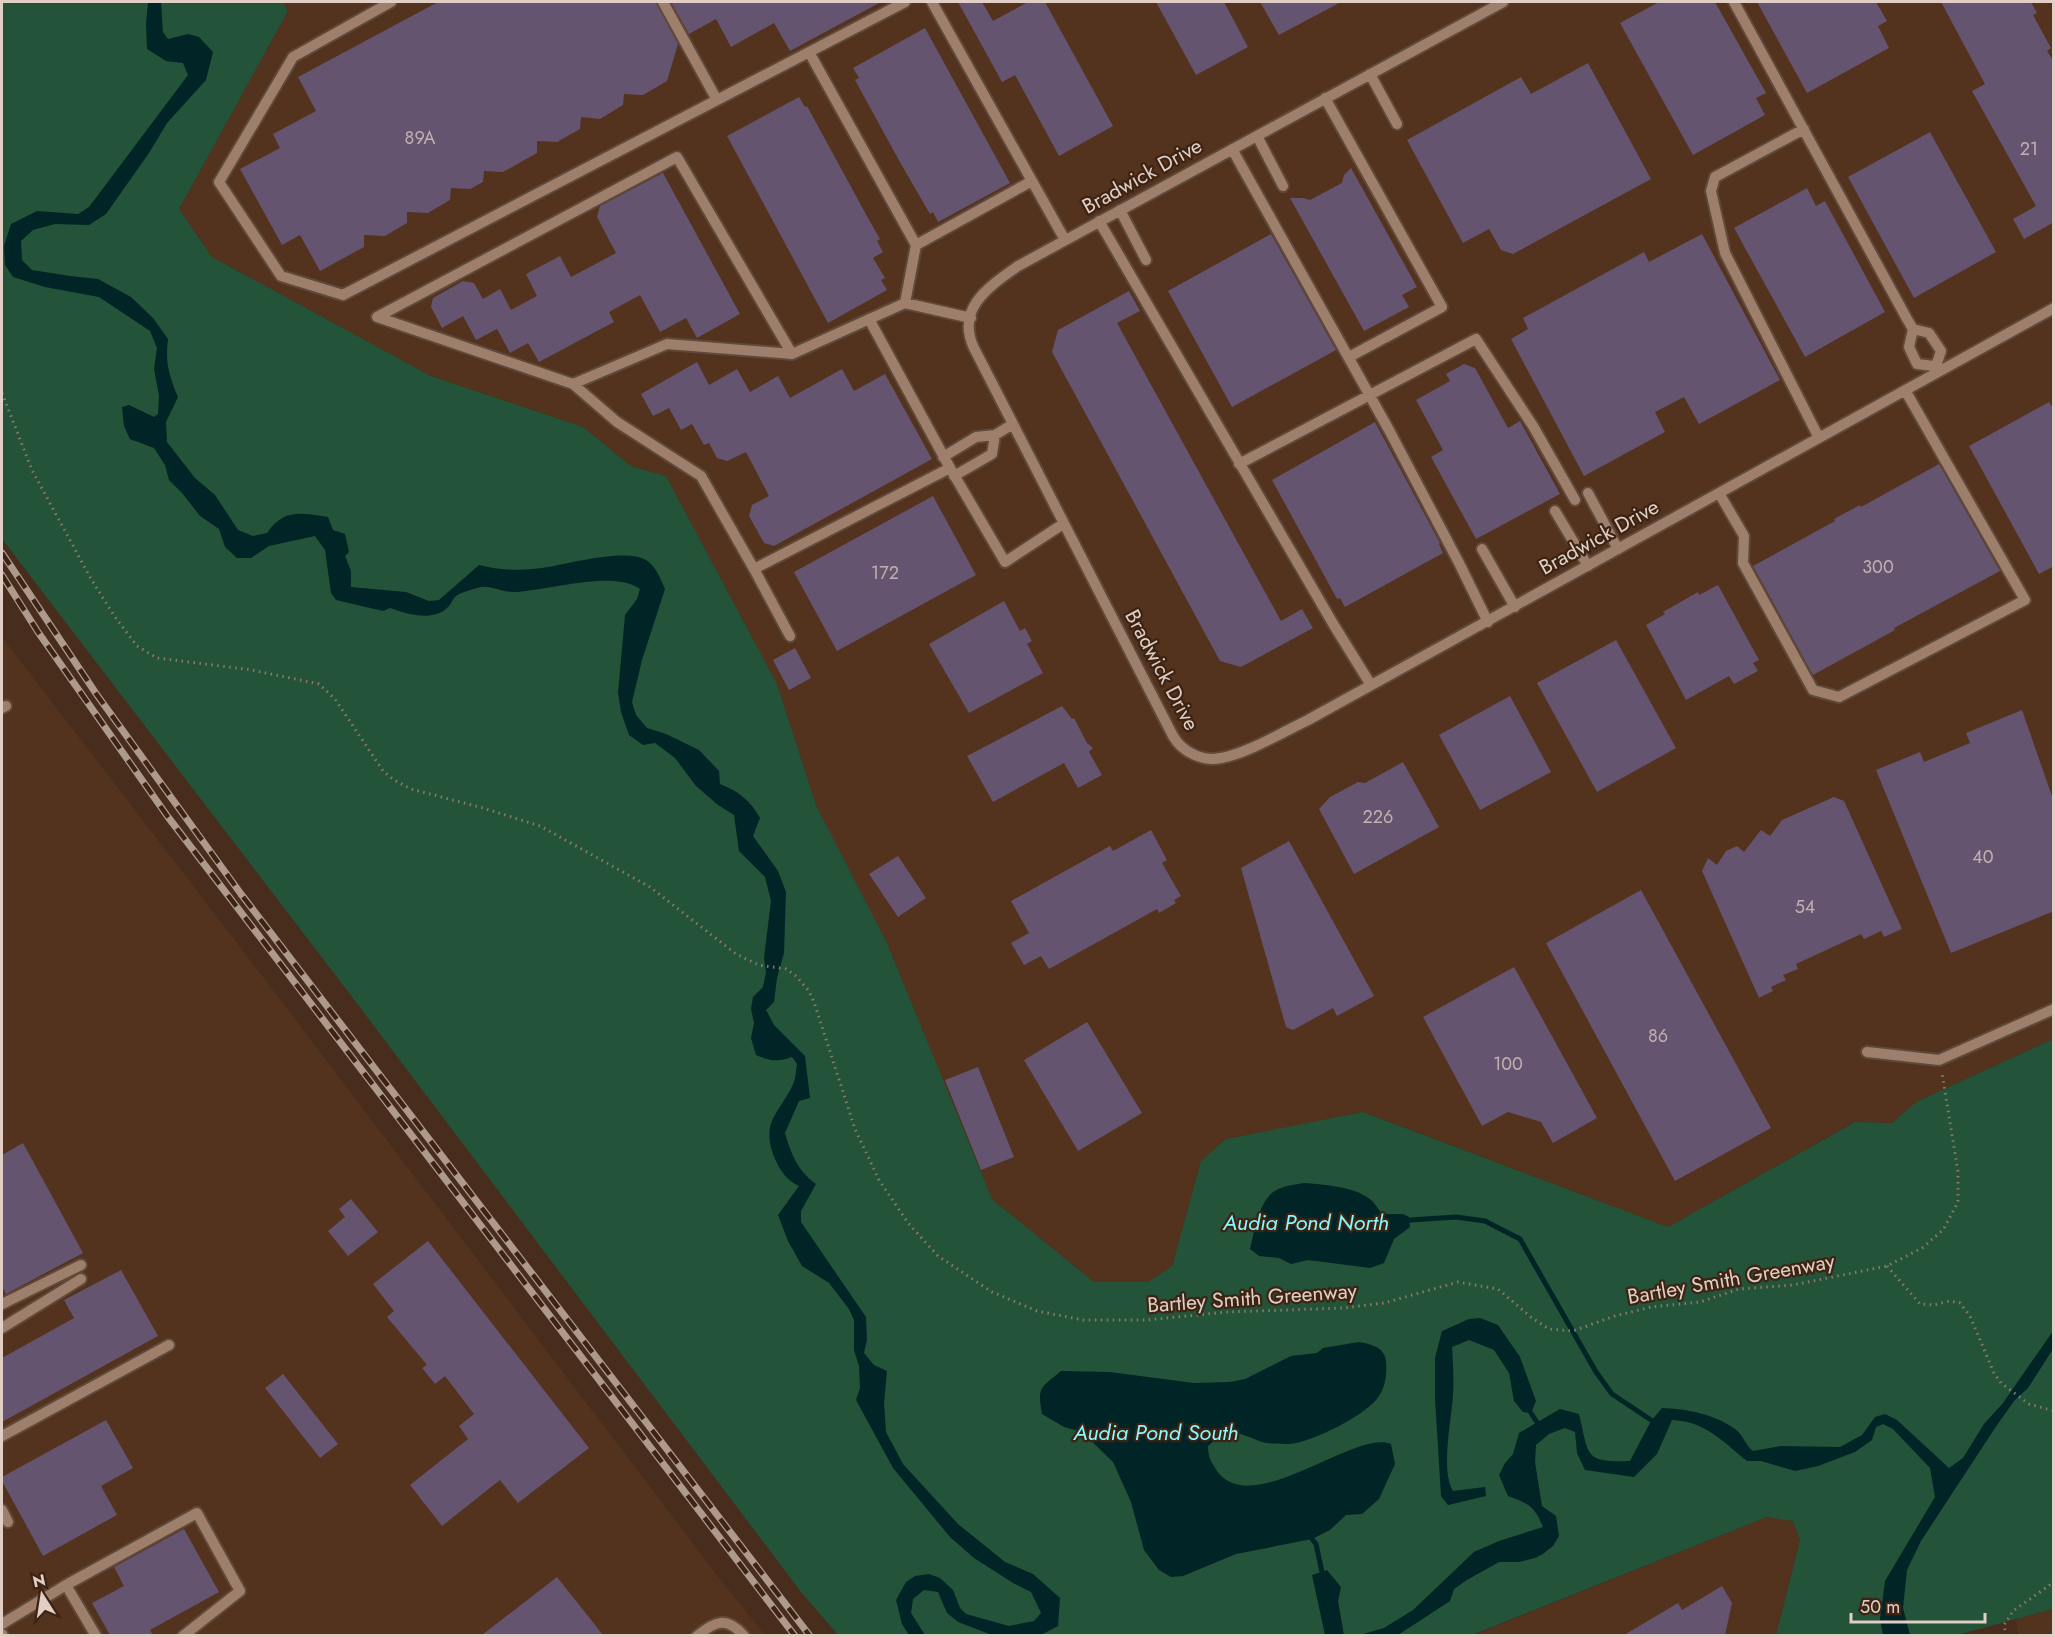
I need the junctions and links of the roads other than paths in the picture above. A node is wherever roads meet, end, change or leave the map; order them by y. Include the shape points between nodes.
1 (391, 2) edge
2 (663, 2) edge
3 (905, 2) edge
4 (932, 2) edge
5 (1503, 2) edge
6 (1734, 2) edge
7 (809, 52) junction
8 (1370, 74) junction
9 (1325, 98) junction
10 (717, 100) junction
11 (1397, 124) dead end
12 (1804, 129) junction
13 (1257, 136) junction
14 (1232, 149) junction
15 (1032, 181) junction
16 (1284, 186) dead end
17 (1120, 210) junction
18 (1099, 221) junction
19 (1065, 240) junction
20 (916, 245) junction
21 (1146, 260) dead end
22 (905, 303) junction
23 (2054, 308) edge
24 (970, 318) junction
25 (869, 319) junction
26 (1913, 330) junction
27 (792, 354) junction
28 (1349, 357) junction
29 (1934, 370) junction
30 (573, 384) junction
31 (1905, 390) junction
32 (1370, 395) junction
33 (1012, 424) junction
34 (995, 435) junction
35 (1819, 438) junction
36 (943, 457) junction
37 (1239, 464) junction
38 (952, 472) junction
39 (1719, 493) junction
40 (1587, 494) dead end
41 (1575, 500) dead end
42 (1555, 511) dead end
43 (1064, 524) junction
44 (1482, 549) dead end
45 (1618, 549) junction
46 (1588, 566) junction
47 (754, 569) junction
48 (1515, 607) junction
49 (1488, 622) junction
50 (790, 636) dead end
51 (1371, 685) junction
52 (2054, 1009) edge
53 (1867, 1052) dead end
54 (81, 1265) dead end
55 (81, 1279) dead end
56 (2, 1304) edge
57 (2, 1328) edge
58 (169, 1345) dead end
59 (2, 1436) edge
60 (2, 1510) edge
61 (9, 1522) dead end
62 (66, 1585) junction
63 (2, 1624) edge
64 (96, 1635) edge
65 (183, 1635) edge
66 (697, 1635) edge
67 (744, 1635) edge

1 - 10 street via 293,57 219,182 281,276 343,295
2 - 10 street
3 - 7 street
4 - 15 street
5 - 8 street, Bradwick Drive
6 - 12 street
7 - 10 street
7 - 20 street
8 - 9 street, Bradwick Drive
8 - 11 street
9 - 13 street, Bradwick Drive
9 - 28 street via 1442,307
12 - 26 street
12 - 35 street via 1715,177 1711,191 1725,253
13 - 14 street, Bradwick Drive
13 - 16 street
14 - 17 street, Bradwick Drive
14 - 28 street
15 - 19 street
15 - 20 street
17 - 18 street, Bradwick Drive
17 - 21 street
18 - 19 street, Bradwick Drive
18 - 37 street
19 - 24 street, Bradwick Drive via 996,280 973,304
20 - 22 street
22 - 24 street
22 - 25 street
23 - 29 street, Bradwick Drive
24 - 33 street, Bradwick Drive via 969,338
25 - 27 street
25 - 36 street
26 - 29 street via 1909,347 1917,364
26 - 29 street via 1929,333 1941,351
27 - 30 street via 667,344
27 - 30 street via 677,157 377,317
28 - 32 street
29 - 31 street, Bradwick Drive
30 - 47 street via 617,422 701,476
31 - 35 street, Bradwick Drive
31 - 39 street via 2025,600 1839,697 1813,690 1743,563 1744,536
32 - 37 street
32 - 41 street via 1476,339
32 - 49 street
33 - 34 street
33 - 43 street, Bradwick Drive
34 - 36 street via 976,437
34 - 38 street via 992,454
35 - 39 street, Bradwick Drive
36 - 38 street
37 - 51 street
38 - 43 street via 1005,562
38 - 47 street
39 - 45 street, Bradwick Drive
40 - 45 street
42 - 46 street
43 - 51 street, Bradwick Drive via 1173,736 1190,754 1220,759 1308,720
44 - 48 street
45 - 46 street, Bradwick Drive
46 - 48 street, Bradwick Drive
47 - 50 street
48 - 49 street, Bradwick Drive
49 - 51 street, Bradwick Drive
52 - 53 street via 1940,1060
54 - 56 street
55 - 57 street
58 - 59 street
60 - 61 street
62 - 63 street
62 - 64 street
62 - 65 street via 197,1513 240,1592
66 - 67 street via 711,1624 722,1622

